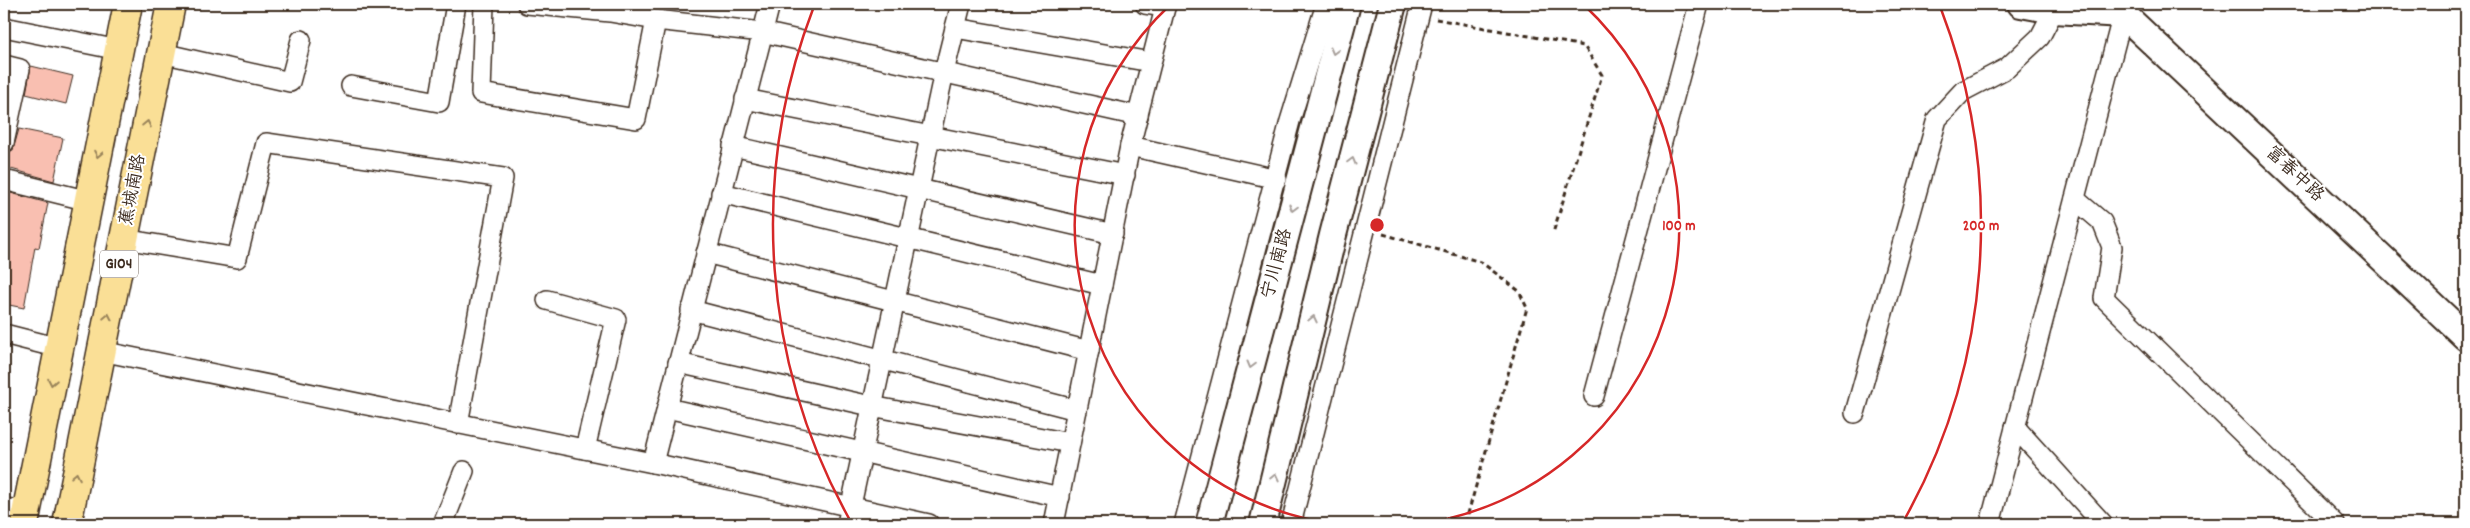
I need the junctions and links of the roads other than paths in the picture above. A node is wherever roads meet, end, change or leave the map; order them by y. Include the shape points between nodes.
1 (128, 4) edge
2 (171, 4) edge
3 (456, 4) edge
4 (484, 4) edge
5 (527, 4) edge
6 (770, 4) edge
7 (961, 4) edge
8 (1145, 4) edge
9 (1326, 4) edge
10 (1346, 4) edge
11 (1393, 4) edge
12 (1699, 4) edge
13 (2021, 4) edge
14 (612, 6) edge
15 (1165, 6) edge
16 (2120, 7) edge
17 (1420, 10) edge
18 (2054, 10) junction
19 (656, 20) junction
20 (4, 27) edge
21 (955, 28) junction
22 (762, 32) junction
23 (301, 40) dead end
24 (119, 50) junction
25 (162, 53) junction
26 (1151, 62) junction
27 (4, 65) edge
28 (944, 72) junction
29 (351, 86) dead end
30 (745, 99) junction
31 (1138, 116) junction
32 (930, 134) junction
33 (4, 142) edge
34 (733, 146) junction
35 (1130, 146) junction
36 (1125, 175) junction
37 (1277, 179) junction
38 (4, 180) edge
39 (918, 189) junction
40 (721, 193) junction
41 (2075, 199) junction
42 (88, 201) junction
43 (1112, 234) junction
44 (908, 238) junction
45 (124, 239) junction
46 (706, 253) junction
47 (1102, 285) junction
48 (547, 300) dead end
49 (894, 301) junction
50 (691, 310) junction
51 (4, 334) edge
52 (2466, 337) edge
53 (59, 348) junction
54 (101, 351) junction
55 (1089, 351) junction
56 (882, 358) junction
57 (678, 363) junction
58 (1594, 396) dead end
59 (871, 406) junction
60 (667, 408) junction
61 (1077, 410) junction
62 (1855, 413) dead end
63 (458, 424) junction
64 (2015, 427) junction
65 (1070, 443) junction
66 (585, 450) junction
67 (861, 451) junction
68 (653, 463) junction
69 (464, 472) dead end
70 (1060, 497) junction
71 (18, 515) edge
72 (848, 515) edge
73 (67, 524) edge
74 (443, 524) edge
75 (928, 524) edge
76 (1054, 524) edge
77 (1184, 524) edge
78 (1209, 524) edge
79 (1263, 524) edge
80 (1291, 524) edge
81 (1990, 524) edge
82 (2103, 524) edge
83 (2335, 524) edge

1 - 24 highway, G104
2 - 25 highway, 蕉城南路 / G104
3 - 29 street via 439,102
4 - 19 street via 481,93 636,119
5 - 14 street
6 - 22 street
7 - 21 street
8 - 15 street
9 - 37 street via 1290,121
10 -> 78 main road, 宁川南路
79 -> 11 main road
12 - 58 street
13 - 18 main road
14 - 19 street
15 - 26 street
16 - 18 main road
16 - 41 street
16 - 52 main road, 富春中路
17 - 80 street
18 - 62 street via 2040,37 2007,68 1963,92 1937,120
19 - 22 street
20 - 24 street
21 - 26 street
21 - 28 street
22 - 28 street
22 - 30 street
23 - 25 street via 290,82
24 -> 42 highway, G104
45 -> 25 highway, 蕉城南路 / G104
26 - 31 street
27 - 33 street via 20,69
28 - 31 street
28 - 32 street
30 - 32 street
30 - 34 street
31 - 35 street
32 - 36 street
32 - 39 street
34 - 39 street
34 - 40 street
35 - 36 street
35 - 37 street
36 - 43 street
37 - 77 street
38 - 42 street
39 - 43 street
39 - 44 street
40 - 44 street
40 - 46 street
41 - 64 street
41 - 83 street via 2102,222 2112,247 2104,298
42 - 53 highway, G104
43 - 47 street
44 - 47 street
44 - 49 street
54 -> 45 highway, 蕉城南路 / G104
45 - 63 street via 237,258 266,143 503,178
46 - 49 street
46 - 50 street
47 - 55 street
48 - 66 street via 616,319
49 - 55 street
49 - 56 street
50 - 56 street
50 - 57 street
51 - 53 street
53 -> 71 highway, G104
54 - 63 street
73 -> 54 highway, 蕉城南路 / G104
55 - 61 street
56 - 59 street
56 - 61 street
57 - 59 street
57 - 60 street
59 - 65 street
59 - 67 street
60 - 67 street
60 - 68 street
61 - 65 street
63 - 66 street
64 - 81 street
64 - 82 street
65 - 70 street
66 - 68 street
67 - 70 street
67 - 72 street
68 - 72 street
69 - 74 street
70 - 76 street
72 - 75 street

